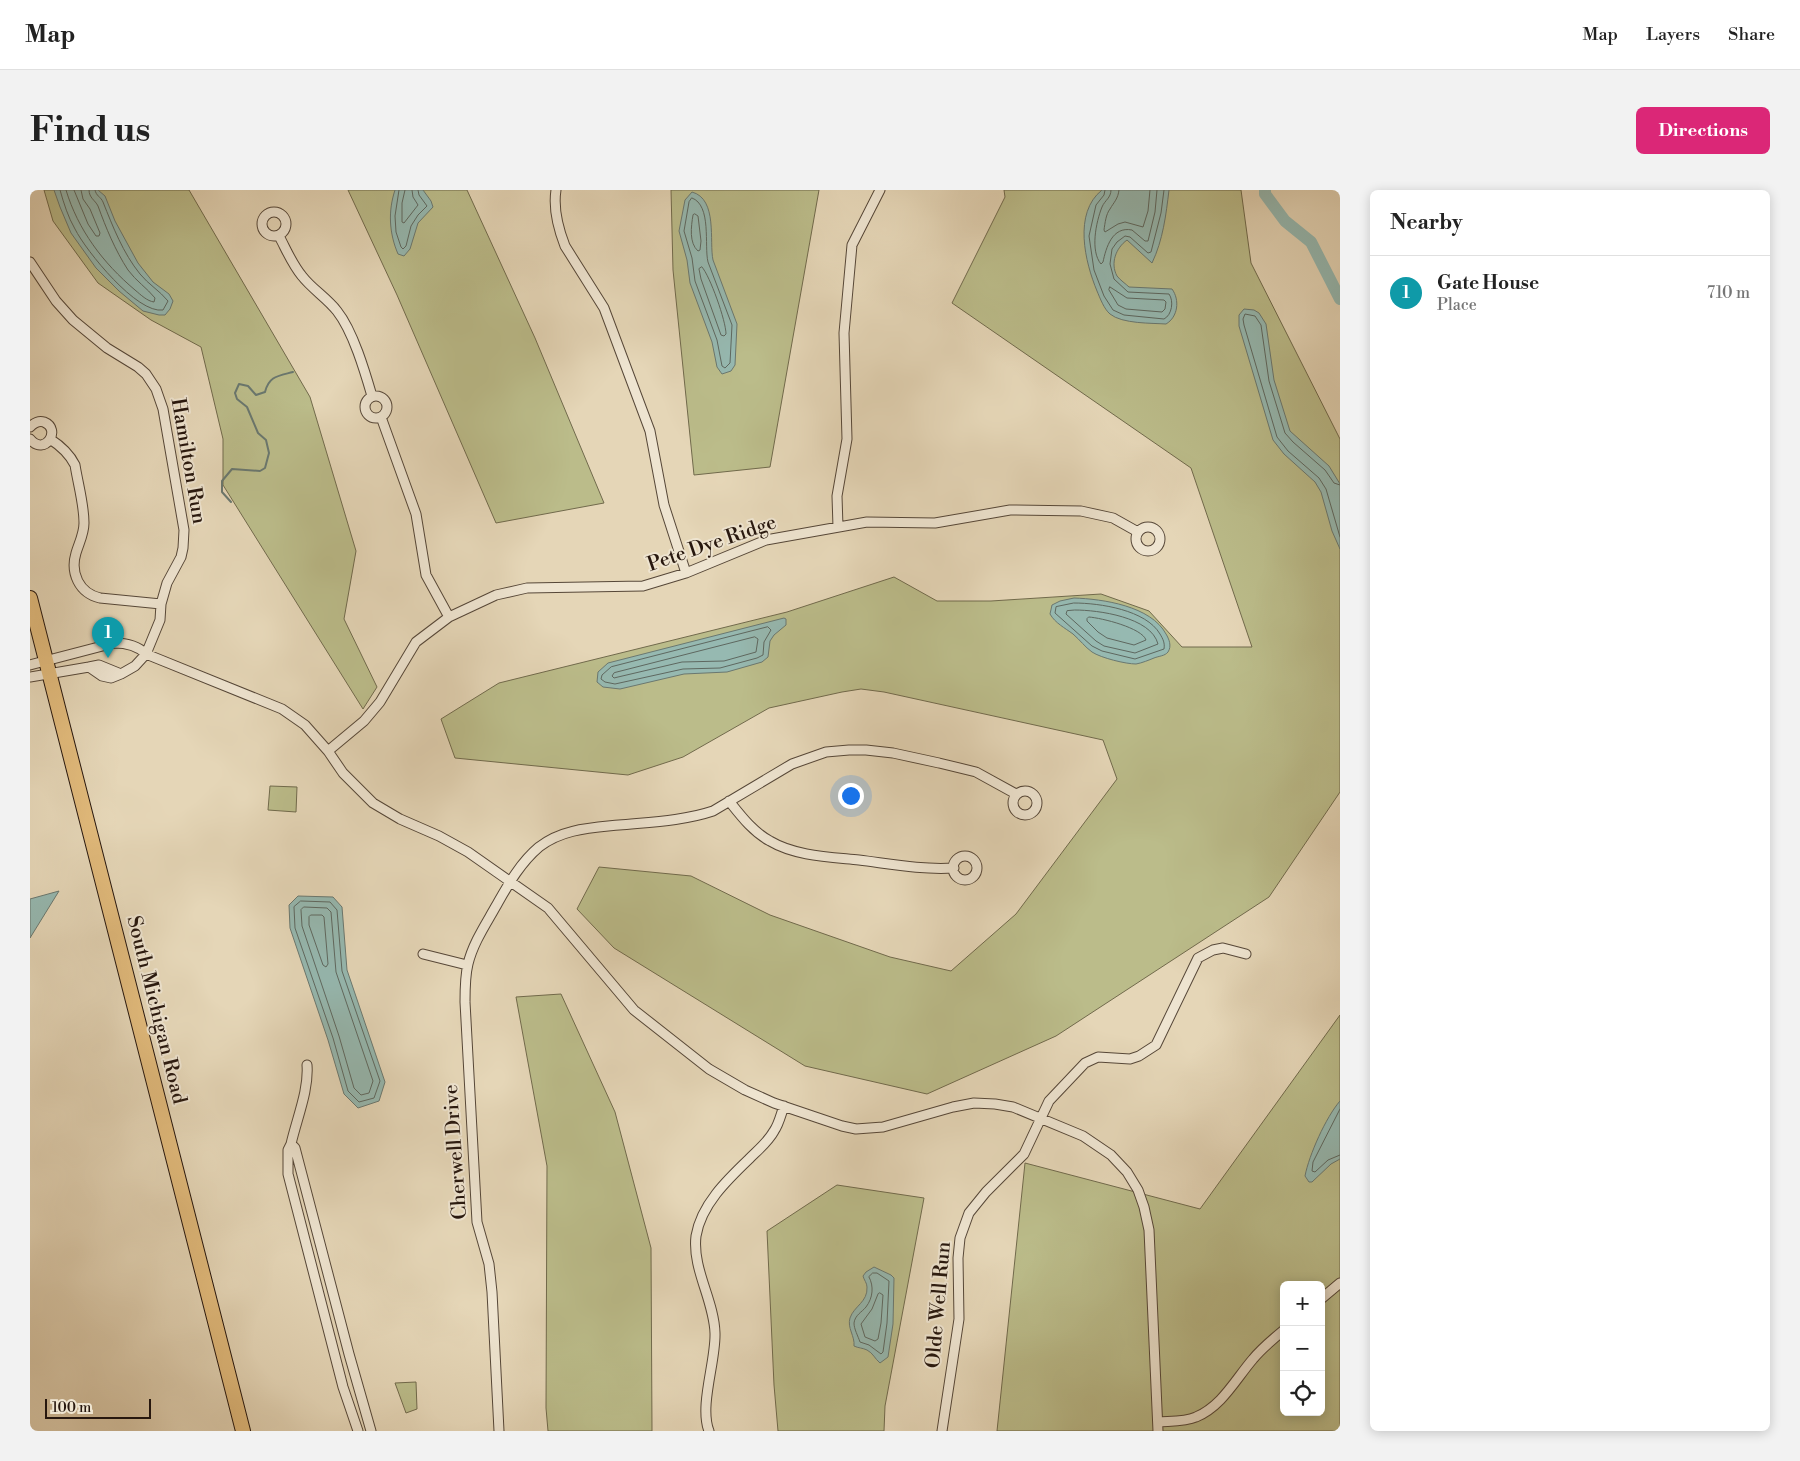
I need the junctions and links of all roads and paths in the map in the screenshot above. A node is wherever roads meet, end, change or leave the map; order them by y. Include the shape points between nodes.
1 (556, 190) edge
2 (880, 190) edge
3 (279, 236) dead end
4 (30, 262) edge
5 (372, 396) junction
6 (381, 417) junction
7 (30, 427) edge
8 (30, 439) edge
9 (50, 440) junction
10 (838, 527) junction
11 (1138, 532) dead end
12 (686, 573) junction
13 (30, 598) edge
14 (161, 604) junction
15 (449, 617) junction
16 (146, 654) junction
17 (30, 665) edge
18 (48, 668) junction
19 (30, 677) edge
20 (328, 751) junction
21 (1016, 794) dead end
22 (729, 802) junction
23 (954, 868) dead end
24 (510, 880) junction
25 (424, 954) dead end
26 (1246, 954) dead end
27 (468, 965) junction
28 (307, 1064) dead end
29 (784, 1106) junction
30 (1042, 1119) junction
31 (291, 1144) junction
32 (312, 1214) junction
33 (299, 1219) junction
34 (1340, 1283) edge
35 (1325, 1296) edge
36 (342, 1328) junction
37 (329, 1331) junction
38 (1280, 1333) edge
39 (1158, 1426) edge
40 (243, 1431) edge
41 (358, 1431) edge
42 (371, 1431) edge
43 (499, 1431) edge
44 (709, 1431) edge
45 (942, 1431) edge

1 - 12 street via 555,210 560,234 604,308 650,431 661,494
2 - 10 street via 852,245 844,333 847,439 837,496
3 - 5 street via 302,276 343,320
4 - 14 street, Hamilton Run via 73,320 107,348 138,367 156,388 184,530 184,548
5 - 6 street via 383,398 387,404
5 - 6 street via 365,404 366,411 370,417
6 - 15 street via 416,514 426,575
7 - 9 street via 38,421 46,423 52,432
8 - 9 street via 40,445
9 - 14 street via 61,446 75,465 84,516 83,534 74,559 74,575 79,584 91,596
10 - 11 street, Pete Dye Ridge via 867,522 935,523 1028,510 1081,511 1114,518
10 - 12 street, Pete Dye Ridge via 766,540
12 - 15 street, Pete Dye Ridge via 643,586 527,588 496,595
13 - 18 main road, South Michigan Road
14 - 16 street, Hamilton Run via 160,620
15 - 20 street, Pete Dye Ridge via 416,642 380,702 364,721
16 - 18 street via 130,645 114,643
16 - 18 street via 135,666 111,678 102,676 89,666
16 - 20 street via 282,709 304,725
17 - 18 street
18 - 19 street
18 - 40 main road, South Michigan Road
20 - 24 street via 343,773 373,803 468,852
21 - 22 street, Cherwell Drive via 976,772 894,753 848,750 826,752 792,764
22 - 23 street via 755,832 782,847 904,867
22 - 24 street, Cherwell Drive via 700,815 564,833 528,857
24 - 27 street, Cherwell Drive via 478,939
24 - 29 street via 548,908 634,1010 709,1069 737,1086
25 - 27 street
26 - 30 street, Olde Well Run via 1222,948 1198,958 1156,1045 1130,1059 1098,1057 1084,1063 1049,1101
27 - 43 street, Cherwell Drive via 465,1002 477,1222 489,1264 492,1292
28 - 31 street via 308,1076
29 - 30 street via 856,1129 883,1127 974,1104 1013,1107
29 - 44 street via 775,1130 764,1145 712,1198 696,1236 697,1260 712,1308 715,1332 706,1413
30 - 39 street via 1083,1136 1111,1155 1138,1190 1149,1230
30 - 45 street, Olde Well Run via 1024,1154 969,1213 960,1238 959,1319
31 - 32 street via 295,1148
31 - 33 street via 287,1162
32 - 33 street
32 - 36 street
33 - 37 street
34 - 35 street
36 - 37 street
36 - 42 street
37 - 41 street
38 - 39 street via 1253,1359 1221,1400 1208,1410 1195,1418

